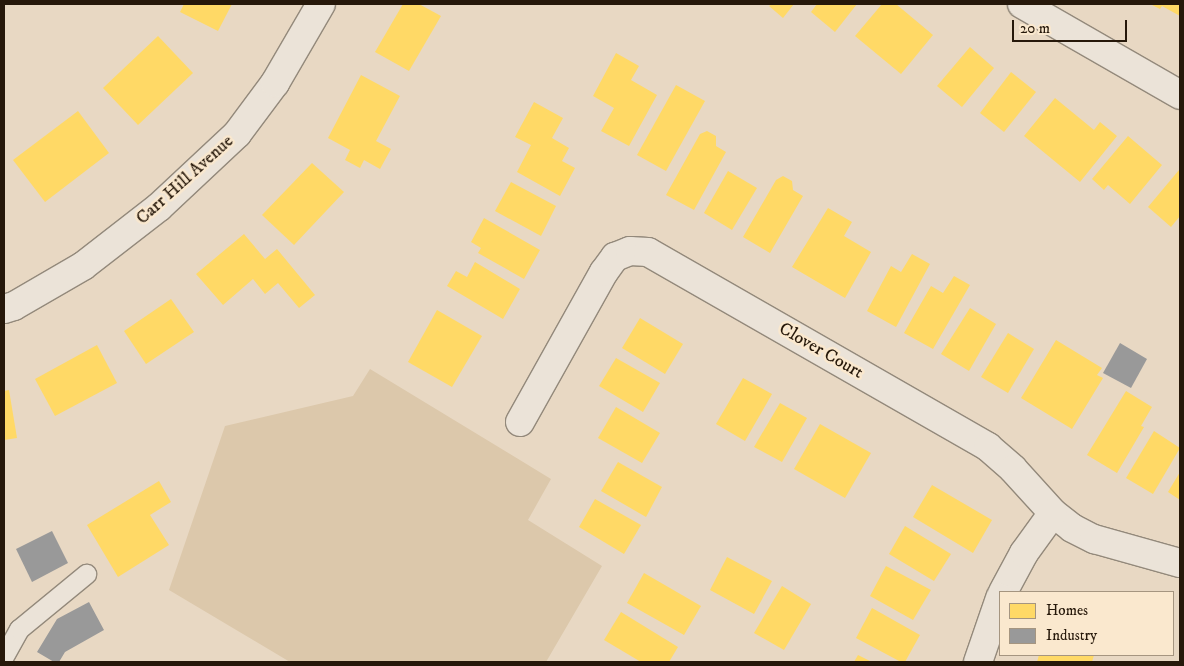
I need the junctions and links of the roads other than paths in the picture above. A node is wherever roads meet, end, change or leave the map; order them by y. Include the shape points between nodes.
1 (321, 4) edge
2 (1022, 4) edge
3 (1180, 95) edge
4 (4, 309) edge
5 (520, 422) dead end
6 (1053, 513) junction
7 (1180, 563) edge
8 (86, 574) dead end
9 (1004, 591) edge
10 (999, 601) edge
11 (4, 656) edge
12 (978, 662) edge

1 - 4 street, Carr Hill Avenue via 275,83 230,141 159,207 83,266
2 - 3 street
5 - 6 street, Clover Court via 615,257 630,251 648,252 988,447
6 - 7 street, Clover Court via 1094,539
6 - 9 street via 1024,553
8 - 11 lane via 18,629
10 - 12 street

